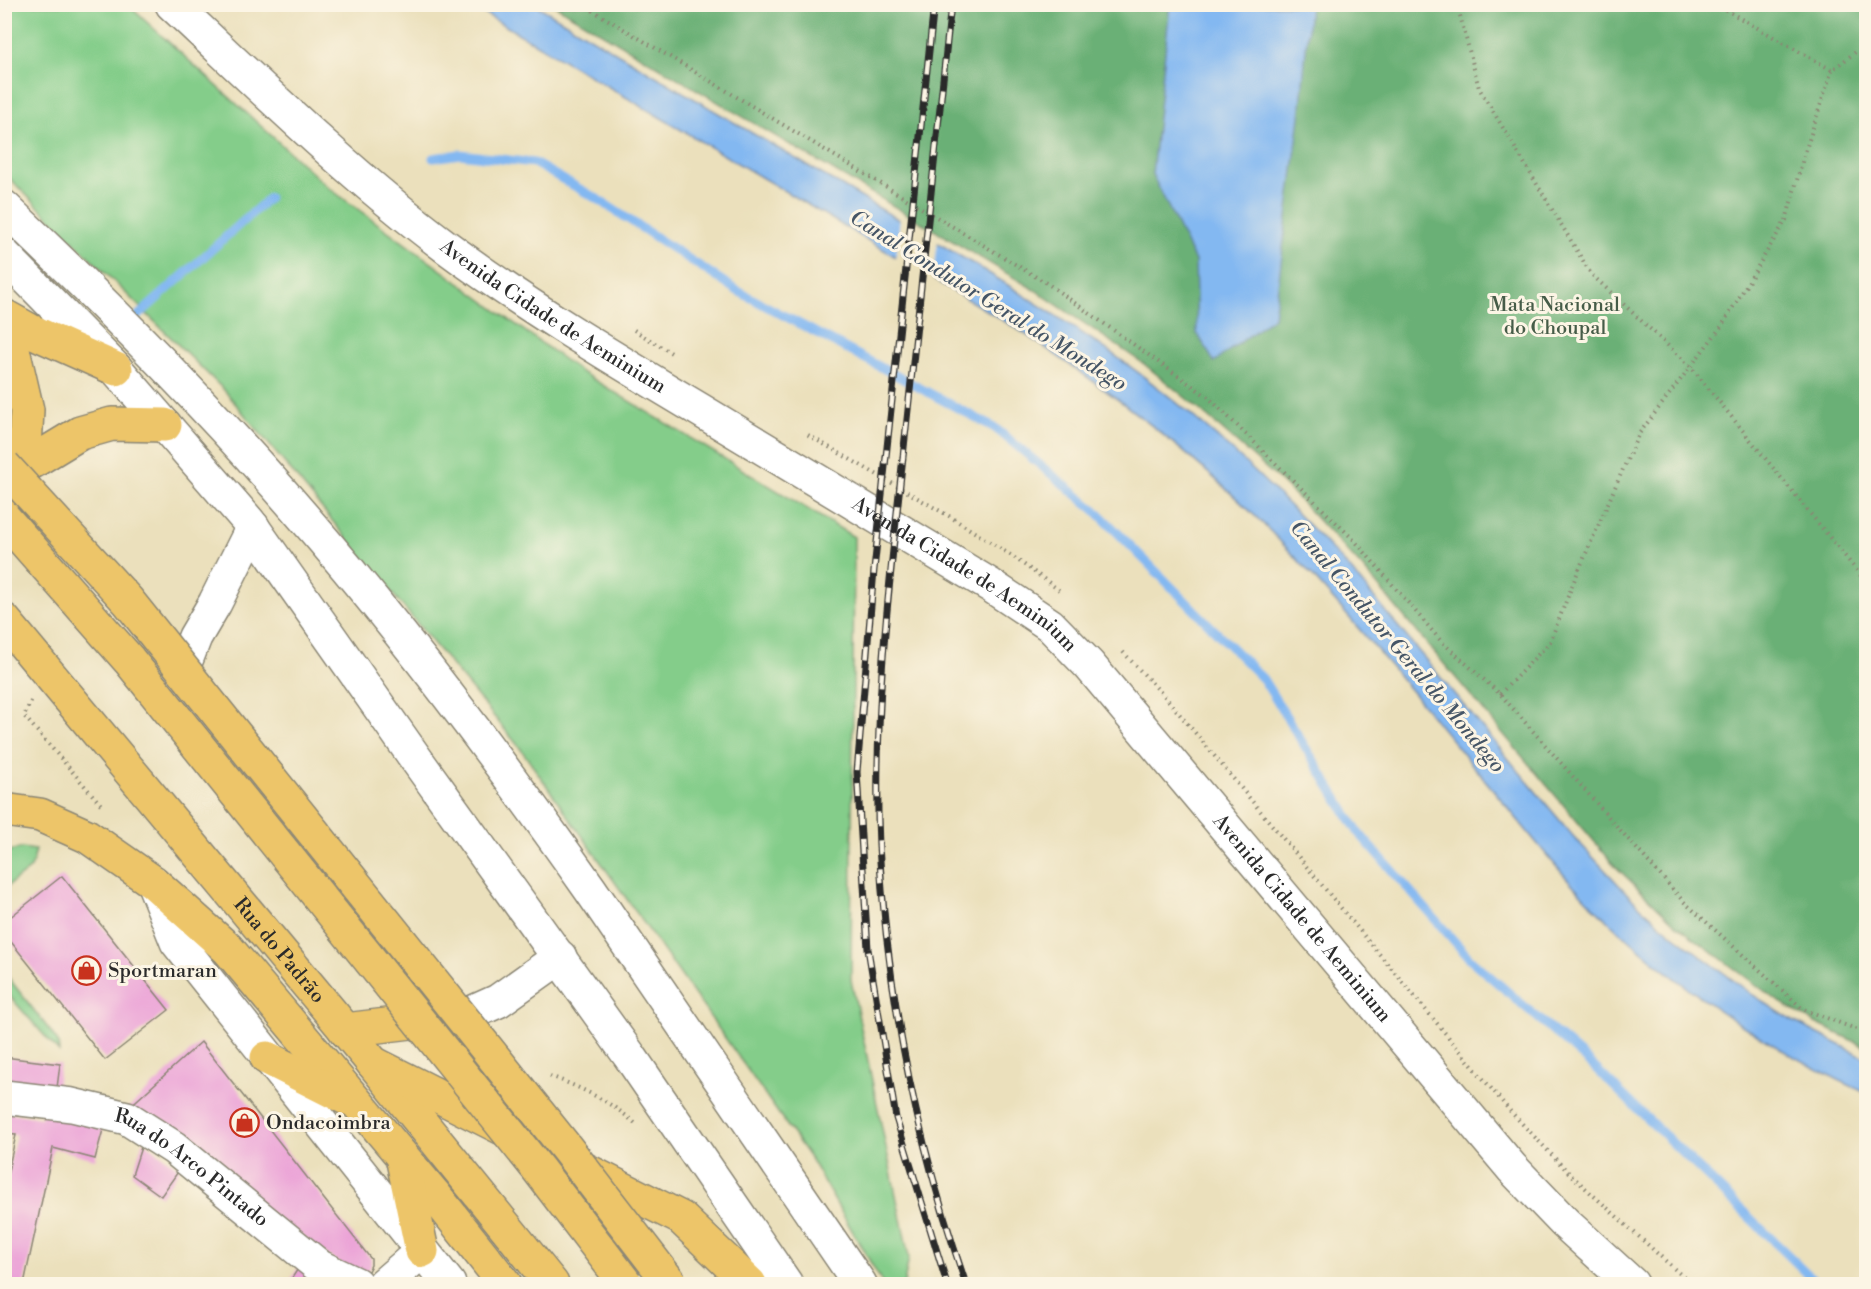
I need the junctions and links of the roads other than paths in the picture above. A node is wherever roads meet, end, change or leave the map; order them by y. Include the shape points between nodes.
1 (172, 4) edge
2 (4, 207) edge
3 (4, 255) edge
4 (4, 316) edge
5 (4, 338) edge
6 (116, 369) junction
7 (165, 425) junction
8 (14, 467) edge
9 (4, 518) edge
10 (4, 523) edge
11 (253, 527) junction
12 (4, 620) edge
13 (4, 810) edge
14 (40, 815) junction
15 (4, 827) edge
16 (153, 882) junction
17 (560, 957) junction
18 (428, 1020) junction
19 (345, 1030) junction
20 (267, 1058) junction
21 (373, 1063) junction
22 (4, 1097) edge
23 (359, 1104) junction
24 (402, 1157) junction
25 (422, 1251) junction
26 (356, 1284) edge
27 (384, 1284) edge
28 (449, 1284) edge
29 (505, 1284) edge
30 (552, 1284) edge
31 (626, 1284) edge
32 (672, 1284) edge
33 (750, 1284) edge
34 (786, 1284) edge
35 (860, 1284) edge
36 (1632, 1284) edge

1 - 36 street, Avenida Cidade de Aeminium via 373,189 516,297 1050,625 1146,731 1512,1168
2 - 35 street via 164,363 300,513 436,679 590,889
3 - 6 street
4 - 6 main road
5 - 8 main road via 14,354 27,410
6 - 7 street
7 - 8 main road via 112,424 80,433
7 - 11 street
8 - 10 main road
8 - 32 main road, bridge via 128,602
9 - 31 main road, bridge via 129,660
11 - 17 street
11 - 18 street via 195,638 175,689 177,704
12 - 19 main road, Rua do Padrão
13 - 14 main road, Rua do Padrão
14 - 15 street
14 - 16 main road, Rua do Padrão via 87,836
16 - 20 street via 177,942
16 - 23 main road, Rua do Padrão via 228,948
17 - 18 street via 498,1001 469,1014
17 - 34 street
18 - 19 main road
19 - 21 main road, Rua do Padrão
20 - 23 main road
20 - 25 street
21 - 30 main road, Rua do Padrão
21 - 33 main road via 681,1218
22 - 26 street, Rua do Arco Pintado via 72,1105 127,1118 174,1148 321,1267
23 - 24 main road, Rua do Padrão
24 - 25 main road
24 - 29 main road, Rua do Padrão
25 - 27 street
25 - 28 street

